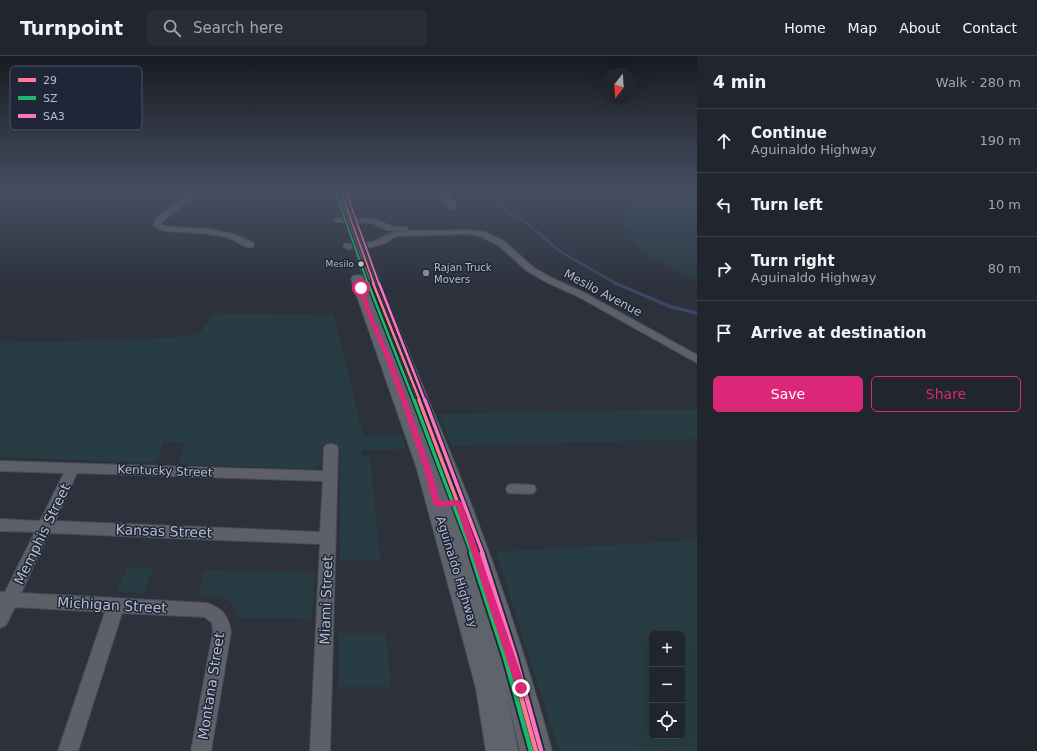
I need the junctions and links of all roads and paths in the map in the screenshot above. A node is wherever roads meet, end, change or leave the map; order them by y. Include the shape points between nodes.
1 (157, 224) edge
2 (341, 224) edge
3 (351, 224) edge
4 (381, 224) edge
5 (384, 226) junction
6 (414, 231) junction
7 (388, 237) junction
8 (250, 245) dead end
9 (353, 246) junction
10 (697, 360) edge
11 (331, 448) dead end
12 (0, 466) edge
13 (73, 468) junction
14 (330, 476) junction
15 (528, 488) dead end
16 (513, 489) dead end
17 (448, 504) junction
18 (0, 525) edge
19 (45, 527) junction
20 (328, 538) junction
21 (5, 599) edge
22 (116, 605) junction
23 (0, 620) edge
24 (221, 620) joint
25 (68, 751) edge
26 (200, 751) edge
27 (320, 751) edge
28 (502, 751) edge
29 (536, 751) edge

1 - 8 street via 162,228 225,234
2 - 9 main road, Aguinaldo Highway
3 - 9 main road, Aguinaldo Highway
4 - 5 street, Mesilo Avenue
5 - 6 street, Mesilo Avenue
5 - 7 street via 381,232
6 - 7 street, Mesilo Avenue
6 - 10 street, Mesilo Avenue via 476,233 501,243 537,273
7 - 9 street, Mesilo Avenue via 378,243
9 - 17 main road, Aguinaldo Highway via 374,287
9 - 17 main road, Aguinaldo Highway via 372,320 420,447
11 - 14 street, Miami Street
12 - 13 street, Kentucky Street
13 - 14 street, Kentucky Street
13 - 19 street, Memphis Street
14 - 20 street, Miami Street
15 - 16 street
17 - 28 main road, Aguinaldo Highway via 459,573 491,688
17 - 29 main road, Aguinaldo Highway via 521,688
18 - 19 street, Kansas Street
19 - 20 street, Kansas Street
19 - 21 street, Memphis Street
20 - 27 street, Miami Street
21 - 22 street, Michigan Street
21 - 23 street, Memphis Street
22 - 24 street, Michigan Street via 207,610
22 - 25 street
24 - 26 street, Montana Street via 222,632

